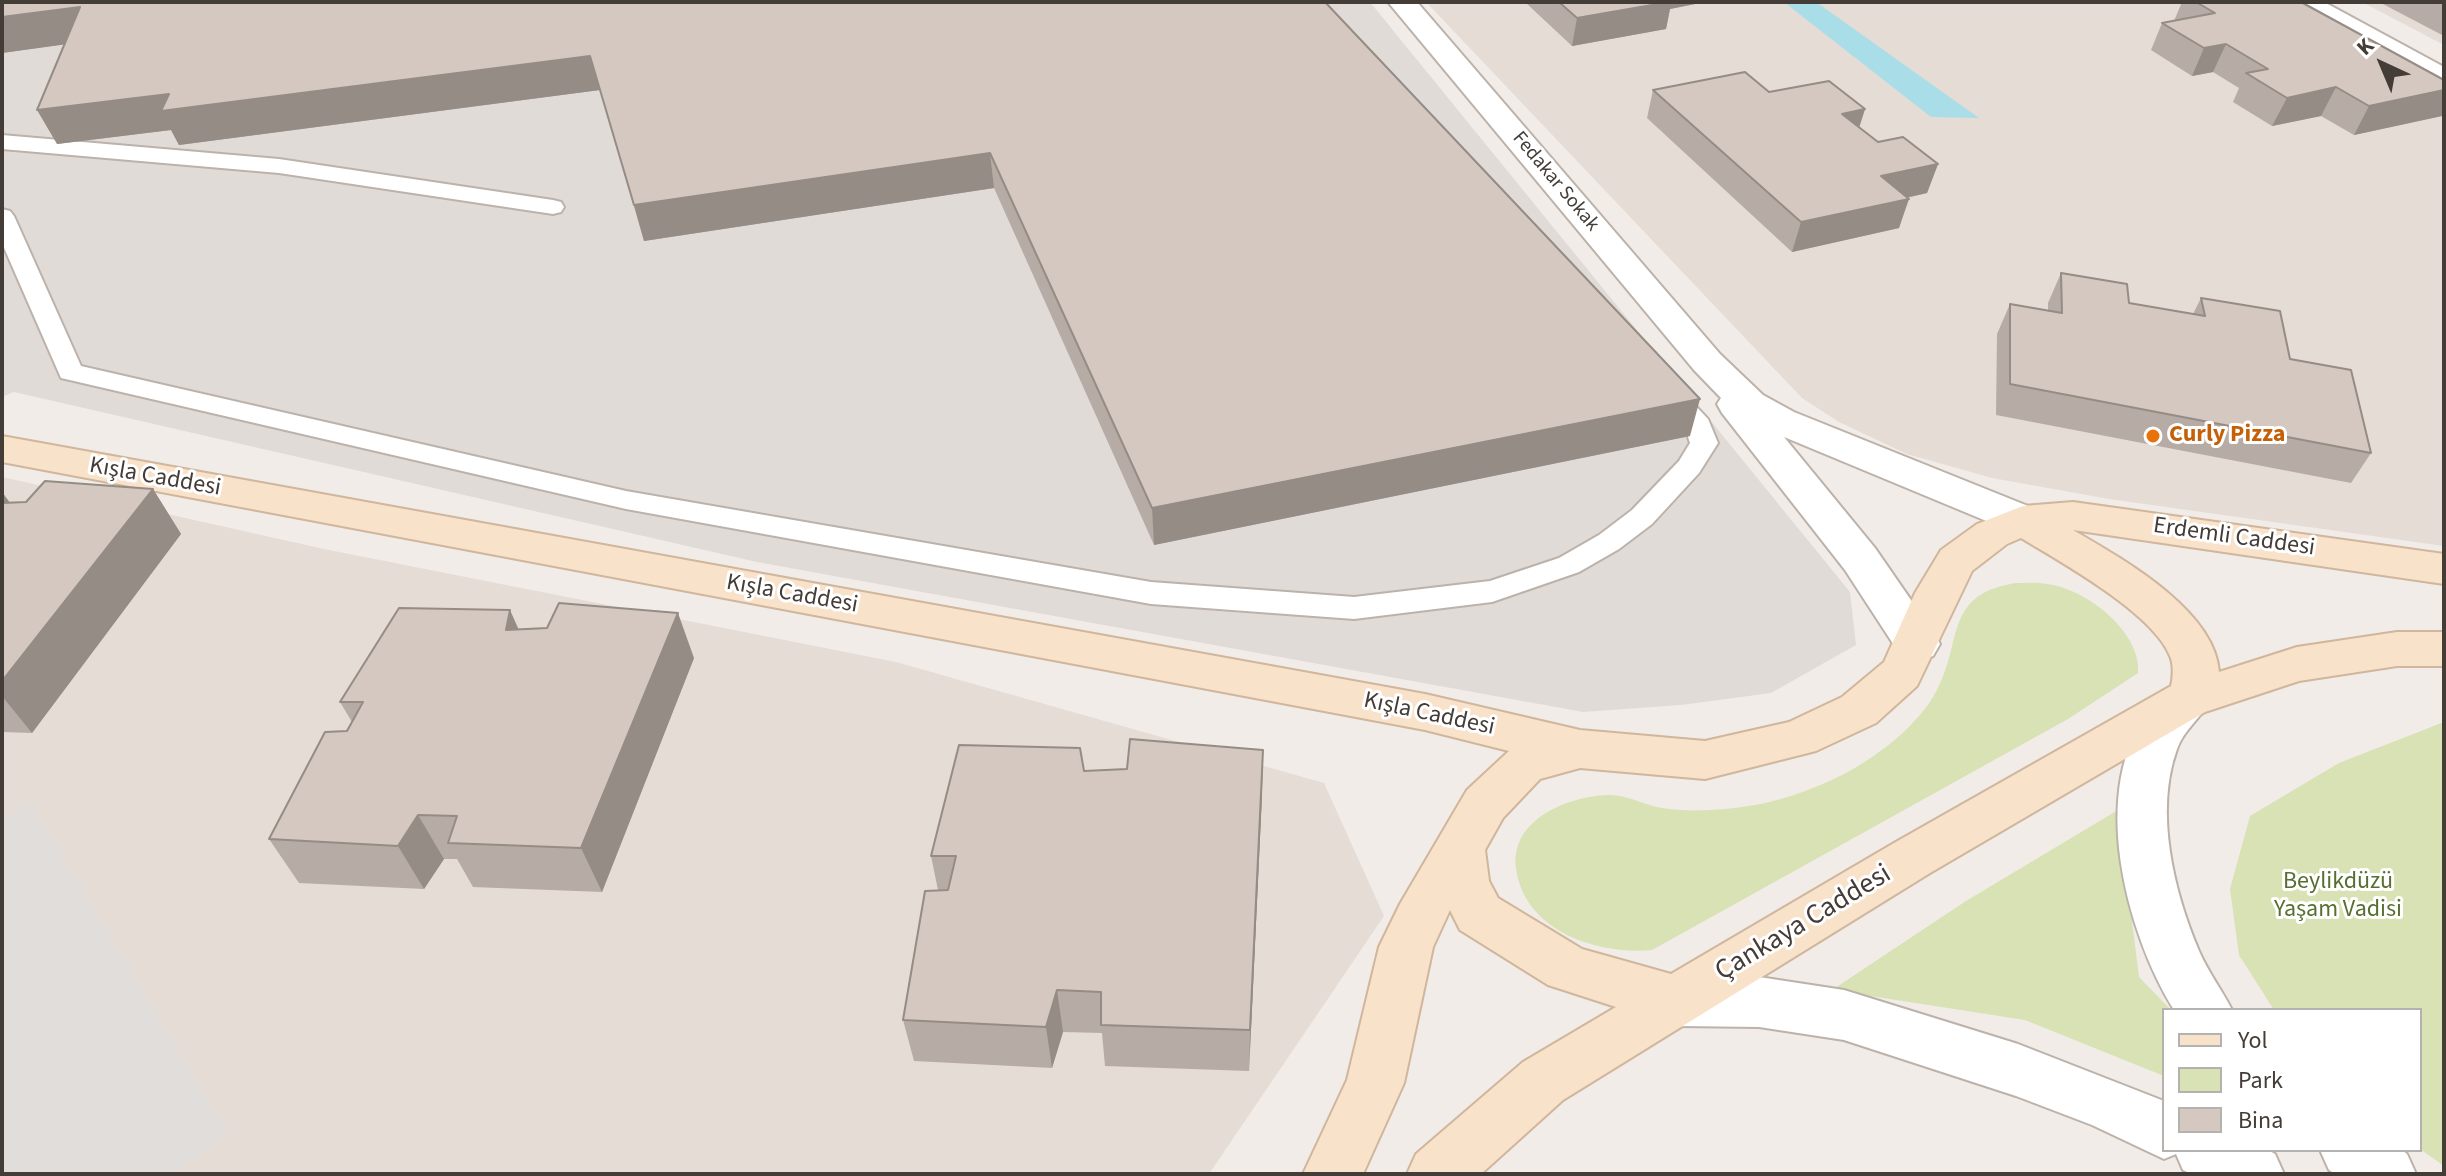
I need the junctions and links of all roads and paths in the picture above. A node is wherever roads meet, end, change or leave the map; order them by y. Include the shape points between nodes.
1 (1402, 2) edge
2 (2303, 2) edge
3 (2444, 79) edge
4 (2, 142) edge
5 (553, 207) dead end
6 (2, 216) edge
7 (1707, 362) junction
8 (1656, 378) edge
9 (2, 449) edge
10 (2023, 520) junction
11 (2444, 569) edge
12 (1917, 644) junction
13 (2444, 649) edge
14 (2188, 699) junction
15 (1580, 749) junction
16 (1459, 850) junction
17 (1678, 1001) junction
18 (2203, 1008) edge
19 (2162, 1130) edge
20 (2208, 1152) edge
21 (2353, 1152) edge
22 (1333, 1174) edge
23 (1437, 1174) edge
24 (2254, 1174) edge
25 (2386, 1174) edge

1 - 7 street, Fedakar Sokak
2 - 3 street
4 - 5 lane via 279,166
6 - 8 lane via 70,372 626,500 1151,593 1354,608 1492,591 1569,565 1642,517 1704,443 1698,425
7 - 10 street via 1749,404 1780,421
7 - 12 street via 1757,433 1860,559
9 - 15 main road, Kışla Caddesi via 1425,712
10 - 11 main road, Erdemli Caddesi via 2073,516
10 - 12 main road via 1992,534 1956,561
10 - 14 main road via 2132,588 2168,617 2191,651 2197,680
12 - 15 main road via 1901,674 1859,710 1799,738 1705,760
13 - 14 main road via 2397,649 2297,664
14 - 17 main road, Çankaya Caddesi
14 - 18 street via 2154,743 2142,802 2147,868 2172,954
15 - 16 main road via 1524,765 1485,804
16 - 17 main road via 1463,881 1479,914 1567,968
16 - 22 main road via 1406,947 1375,1083
17 - 19 street via 1759,1002 1844,1015 2018,1070
17 - 23 main road, Çankaya Caddesi via 1543,1081
20 - 24 street
21 - 25 street

